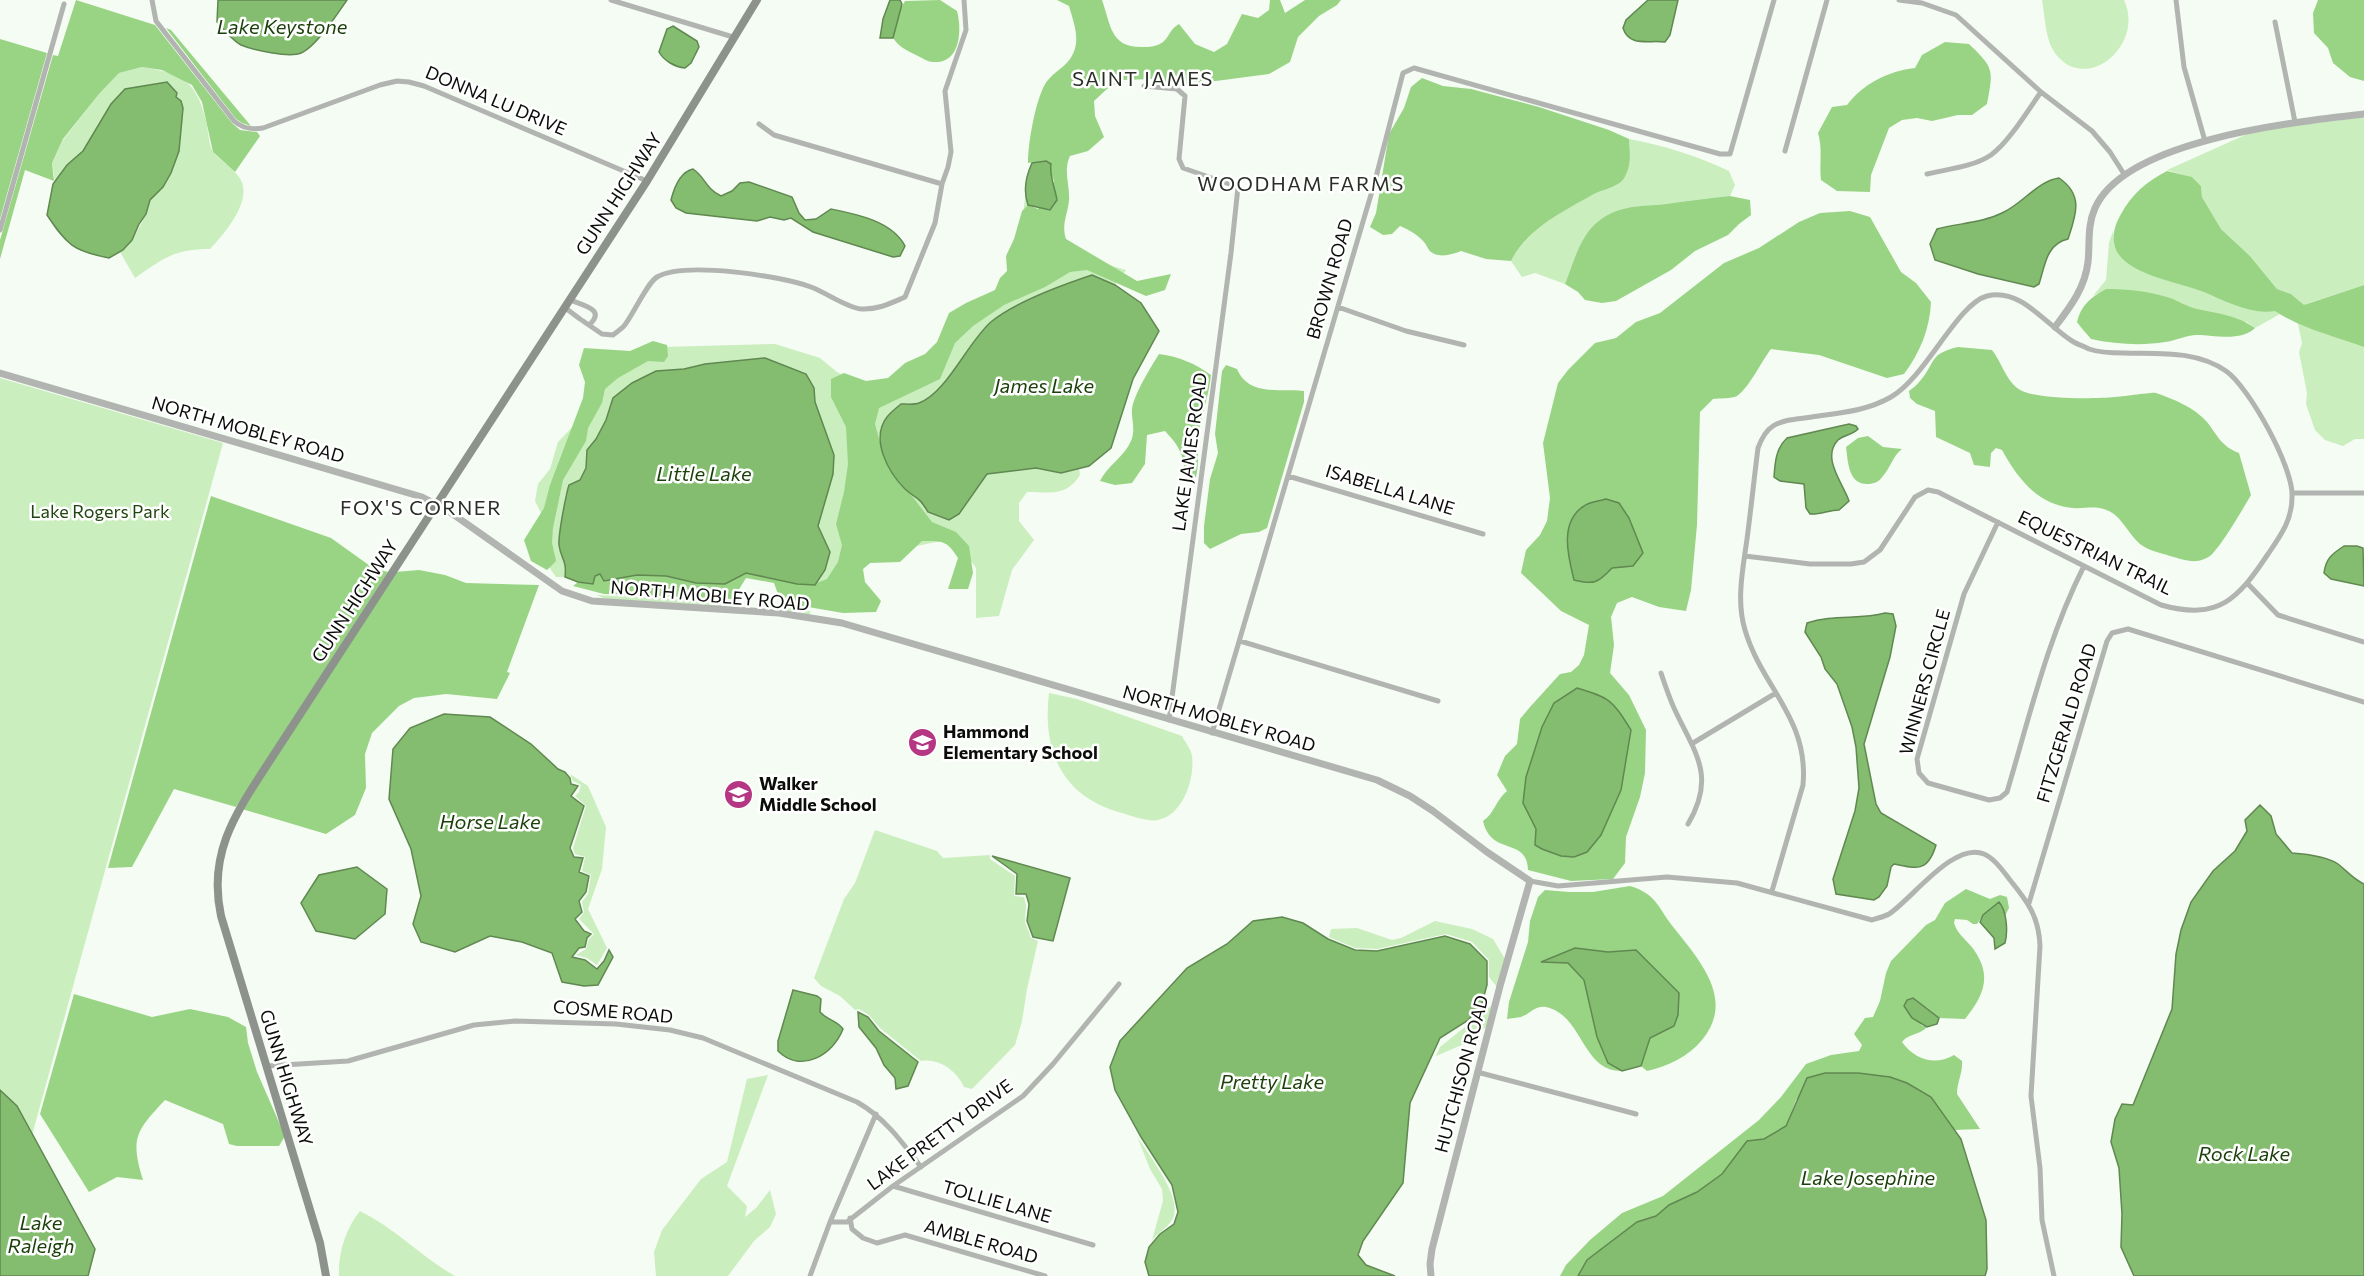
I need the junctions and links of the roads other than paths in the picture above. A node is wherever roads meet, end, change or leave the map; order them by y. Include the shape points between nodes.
1 (152, 0) edge
2 (611, 0) edge
3 (757, 0) edge
4 (964, 0) edge
5 (1774, 0) edge
6 (1827, 0) edge
7 (1899, 0) edge
8 (2176, 0) edge
9 (64, 4) dead end
10 (2275, 22) dead end
11 (733, 37) junction
12 (1144, 86) dead end
13 (2041, 92) junction
14 (2364, 114) edge
15 (2295, 122) junction
16 (759, 124) dead end
17 (2205, 141) junction
18 (1785, 151) dead end
19 (1927, 174) dead end
20 (2124, 174) junction
21 (647, 181) junction
22 (942, 184) junction
23 (0, 230) edge
24 (569, 299) junction
25 (564, 307) junction
26 (1338, 307) junction
27 (584, 322) junction
28 (2055, 327) junction
29 (1464, 345) dead end
30 (0, 373) edge
31 (1288, 476) junction
32 (2364, 493) edge
33 (2293, 494) junction
34 (436, 503) junction
35 (1998, 522) junction
36 (1483, 534) dead end
37 (1745, 556) junction
38 (2084, 566) junction
39 (2248, 584) junction
40 (1240, 641) junction
41 (2364, 642) edge
42 (1661, 673) dead end
43 (1776, 693) junction
44 (1438, 701) dead end
45 (2364, 702) edge
46 (1169, 720) junction
47 (1212, 732) junction
48 (1693, 743) junction
49 (1688, 824) dead end
50 (1530, 881) junction
51 (1772, 891) junction
52 (2029, 903) junction
53 (1119, 984) dead end
54 (267, 1066) junction
55 (1477, 1072) junction
56 (876, 1114) junction
57 (1636, 1114) dead end
58 (921, 1167) junction
59 (893, 1186) junction
60 (850, 1218) junction
61 (830, 1222) junction
62 (1093, 1245) dead end
63 (326, 1276) edge
64 (810, 1276) edge
65 (1045, 1276) edge
66 (1431, 1276) edge
67 (2054, 1276) edge

1 - 21 street, DONNA LU DRIVE via 156,21 240,126 263,128 380,85 409,82
2 - 11 street
3 - 11 main road, GUNN HIGHWAY
4 - 22 street via 966,30 945,91 951,152
5 - 26 street, BROWN ROAD via 1731,154 1413,68 1403,73
6 - 18 street
7 - 13 street via 1956,15
8 - 17 street via 2184,67
9 - 23 street
10 - 15 street
11 - 21 main road, GUNN HIGHWAY
12 - 46 street, LAKE JAMES ROAD via 1177,89 1185,96 1179,159 1183,168 1238,187
13 - 19 street via 1991,155 1975,163
13 - 20 street via 2092,131
14 - 15 street
15 - 17 street
16 - 22 street via 774,135
17 - 20 street
20 - 28 street via 2095,208 2084,282
21 - 24 main road, GUNN HIGHWAY
22 - 27 street via 935,223 905,297 879,308 859,309 810,286 781,279 694,271 655,278 624,327 613,335 602,334
24 - 25 main road, GUNN HIGHWAY
24 - 27 street via 595,312 594,319
25 - 27 street
25 - 34 main road, GUNN HIGHWAY
26 - 29 street
26 - 31 street, BROWN ROAD
28 - 33 street, EQUESTRIAN TRAIL via 2071,341 2092,350 2186,355 2225,370 2251,398 2288,472
28 - 37 street, EQUESTRIAN TRAIL via 2014,298 2000,294 1985,297 1969,307 1919,373 1891,397 1860,410 1786,420 1772,427 1758,448
30 - 34 street, NORTH MOBLEY ROAD
31 - 36 street, ISABELLA LANE
31 - 40 street, BROWN ROAD
32 - 33 street
33 - 39 street, EQUESTRIAN TRAIL via 2285,529
34 - 46 street, NORTH MOBLEY ROAD via 562,591 592,602 780,613 842,623
34 - 54 main road, GUNN HIGHWAY via 238,810 223,842 218,876 220,909
35 - 37 street, EQUESTRIAN TRAIL via 1928,490 1915,498 1880,550 1864,562 1810,564
35 - 38 street, EQUESTRIAN TRAIL
35 - 38 street, WINNERS CIRCLE via 1965,594 1917,759 1919,773 1928,783 1989,800 2007,792 2053,635
37 - 43 street, EQUESTRIAN TRAIL via 1741,596 1744,627 1755,657
38 - 39 street, EQUESTRIAN TRAIL via 2161,605 2183,611 2219,606
39 - 41 street via 2278,615
40 - 44 street
40 - 47 street, BROWN ROAD
42 - 48 street
43 - 48 street
43 - 51 street, EQUESTRIAN TRAIL via 1798,733 1804,770
45 - 52 street, FITZGERALD ROAD via 2128,629 2112,633
46 - 47 street, NORTH MOBLEY ROAD
47 - 50 street, NORTH MOBLEY ROAD via 1377,780 1433,811
48 - 49 street via 1702,784 1699,805
50 - 51 street, NORTH MOBLEY ROAD via 1558,886 1667,877 1737,883
50 - 55 street, HUTCHISON ROAD
51 - 52 street, NORTH MOBLEY ROAD via 1872,920 1888,914 1951,861 1973,852 1995,862
52 - 67 street, NORTH MOBLEY ROAD via 2039,929 2040,946 2031,1096 2042,1220
53 - 58 street, LAKE PRETTY DRIVE via 1023,1096
54 - 56 street, COSME ROAD via 348,1061 488,1023 616,1024 703,1038 857,1102
54 - 63 main road, GUNN HIGHWAY via 320,1243
55 - 57 street
55 - 66 street, HUTCHISON ROAD via 1432,1249
56 - 58 street, COSME ROAD
56 - 61 street
58 - 59 street, LAKE PRETTY DRIVE
59 - 60 street, LAKE PRETTY DRIVE
59 - 62 street, TOLLIE LANE
60 - 61 street, LAKE PRETTY DRIVE via 847,1222
60 - 65 street, AMBLE ROAD via 852,1228 862,1238 877,1243 906,1235
61 - 64 street

